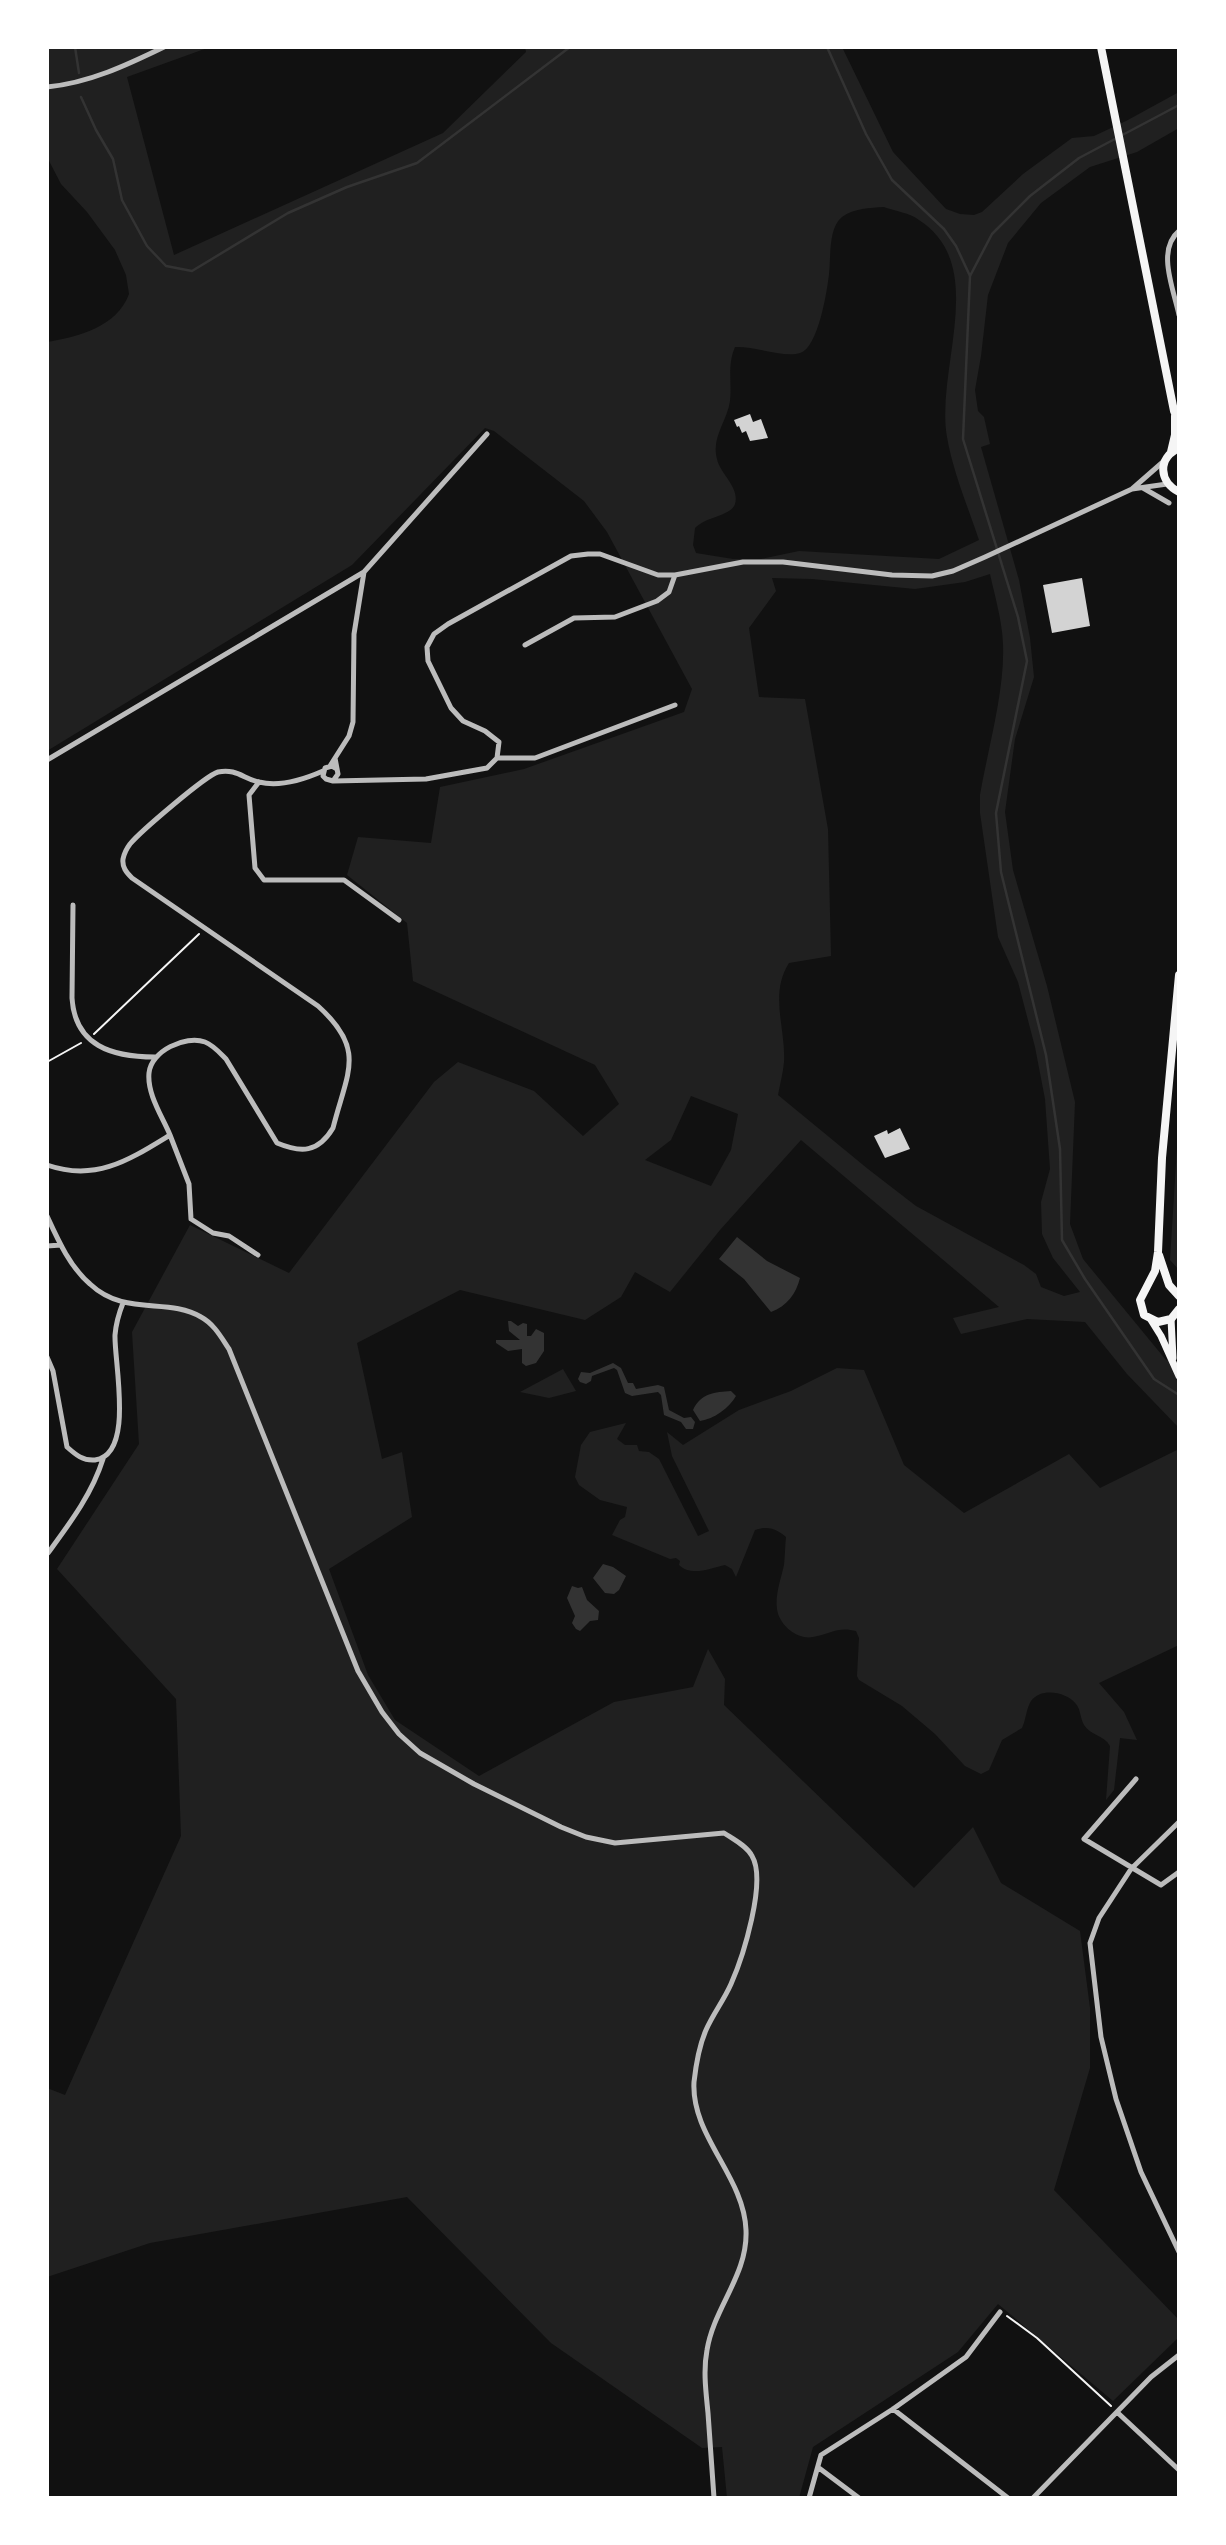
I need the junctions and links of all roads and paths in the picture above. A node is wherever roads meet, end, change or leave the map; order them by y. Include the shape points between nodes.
1 (164, 47) edge
2 (1101, 47) edge
3 (47, 87) edge
4 (1179, 231) edge
5 (1179, 315) edge
6 (1174, 411) junction
7 (1179, 423) edge
8 (487, 434) dead end
9 (1175, 450) edge
10 (1164, 461) junction
11 (1167, 484) junction
12 (1143, 488) junction
13 (1132, 489) junction
14 (1178, 494) edge
15 (1168, 503) dead end
16 (364, 572) junction
17 (675, 575) junction
18 (525, 645) dead end
19 (675, 705) dead end
20 (335, 758) junction
21 (497, 758) junction
22 (47, 760) edge
23 (330, 766) junction
24 (323, 771) junction
25 (337, 771) junction
26 (305, 778) junction
27 (329, 780) junction
28 (349, 781) junction
29 (259, 782) junction
30 (73, 905) dead end
31 (399, 920) dead end
32 (205, 928) junction
33 (1179, 975) edge
34 (88, 1040) junction
35 (155, 1058) junction
36 (47, 1062) edge
37 (170, 1135) junction
38 (47, 1165) edge
39 (47, 1216) edge
40 (61, 1245) junction
41 (47, 1246) edge
42 (1158, 1252) junction
43 (258, 1255) dead end
44 (1169, 1285) junction
45 (1149, 1286) junction
46 (1178, 1294) edge
47 (123, 1303) junction
48 (1176, 1315) edge
49 (1151, 1320) junction
50 (47, 1357) edge
51 (1173, 1362) junction
52 (1179, 1377) edge
53 (103, 1459) junction
54 (48, 1552) edge
55 (1136, 1779) dead end
56 (1179, 1822) edge
57 (1131, 1868) junction
58 (1179, 1872) edge
59 (1179, 2252) edge
60 (1000, 2312) joint
61 (1179, 2355) edge
62 (893, 2409) junction
63 (1118, 2413) junction
64 (818, 2468) junction
65 (1179, 2470) edge
66 (714, 2498) edge
67 (809, 2498) edge
68 (859, 2498) edge
69 (1009, 2498) edge
70 (1033, 2498) edge

1 - 3 street via 72,85
2 - 6 main road
4 - 5 street via 1171,237 1166,254
6 - 7 main road
6 - 9 main road
8 - 16 street
9 - 10 main road
10 - 11 main road via 1162,474
10 - 13 street
11 - 12 street
11 - 14 main road
12 - 13 street
12 - 15 street
13 - 17 street via 985,557 932,576 783,562 743,562
16 - 20 street via 354,634 353,722
16 - 22 street
17 - 18 street via 670,592 657,601 615,617 574,618
17 - 21 street via 658,575 600,554 570,556 433,634 427,647 428,661 451,708 463,722 499,742
19 - 21 street via 535,758
20 - 23 street
20 - 25 street
21 - 28 street via 487,768 426,779
23 - 24 street
23 - 25 street
24 - 26 street
24 - 27 street
25 - 27 street
25 - 28 street
26 - 27 street
26 - 29 street
27 - 28 street
29 - 31 street via 249,795 256,868 264,880 344,880
29 - 32 street via 227,771 206,776 126,852 125,871 132,878
30 - 34 street via 73,1010
32 - 34 path
32 - 35 street via 318,1006 341,1029 350,1060 332,1128 318,1145 291,1149 277,1143 216,1049 192,1040
33 - 42 main road
34 - 35 street via 130,1057
34 - 36 path
35 - 37 street via 149,1069 151,1091
37 - 38 street via 114,1166 89,1172
37 - 43 street via 189,1184 191,1219
39 - 40 street
40 - 41 street
40 - 47 street via 90,1285
42 - 44 main road
42 - 45 main road
44 - 45 main road
44 - 46 main road
45 - 49 main road via 1143,1292 1141,1308
47 - 53 street via 115,1335 120,1418 112,1450
47 - 66 street via 186,1310 202,1317 229,1349 358,1671 399,1734 420,1753 586,1837 615,1843 724,1833 752,1854 758,1870 748,1937 731,1985 706,2030 694,2085 699,2118 743,2204 746,2230 737,2278 707,2348
48 - 49 main road
48 - 51 main road
49 - 51 main road
50 - 53 street via 67,1447 87,1461
51 - 52 main road
53 - 54 street via 75,1516
55 - 57 street via 1084,1839
56 - 57 street
57 - 58 street via 1161,1885
57 - 59 street via 1091,1934 1095,1995 1125,2129
60 - 62 street via 966,2357
60 - 63 path via 1037,2338
61 - 63 street
62 - 64 street via 821,2455
62 - 69 street
63 - 65 street
63 - 70 street
64 - 67 street
64 - 68 street

